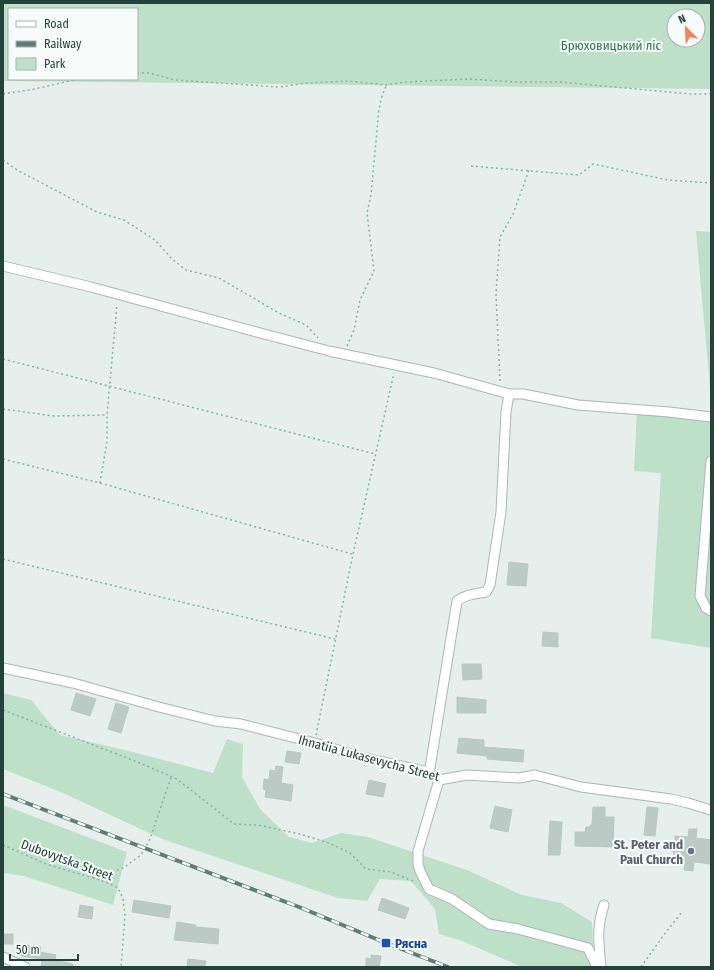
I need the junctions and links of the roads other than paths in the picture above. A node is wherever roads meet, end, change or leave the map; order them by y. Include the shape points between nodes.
1 (3, 266) edge
2 (504, 392) junction
3 (711, 417) edge
4 (711, 461) edge
5 (711, 611) edge
6 (3, 668) edge
7 (428, 774) junction
8 (439, 780) junction
9 (711, 810) edge
10 (604, 905) dead end
11 (3, 956) edge
12 (25, 967) edge
13 (597, 967) edge
14 (601, 967) edge

1 - 2 street via 329,351 434,373
2 - 3 street via 578,405
2 - 7 street via 506,412 501,512 490,585 486,592 470,594 457,601
4 - 5 street via 700,596 706,608
6 - 7 street, Ihnatiia Lukasevycha Street via 73,683 215,721 241,724
7 - 8 street, Ihnatiia Lukasevycha Street
8 - 9 street, Ihnatiia Lukasevycha Street via 467,775 519,778 535,775 581,787 671,799
8 - 13 street via 418,852 420,871 429,889 452,900 489,924 588,948
10 - 14 street via 598,934
11 - 12 street

